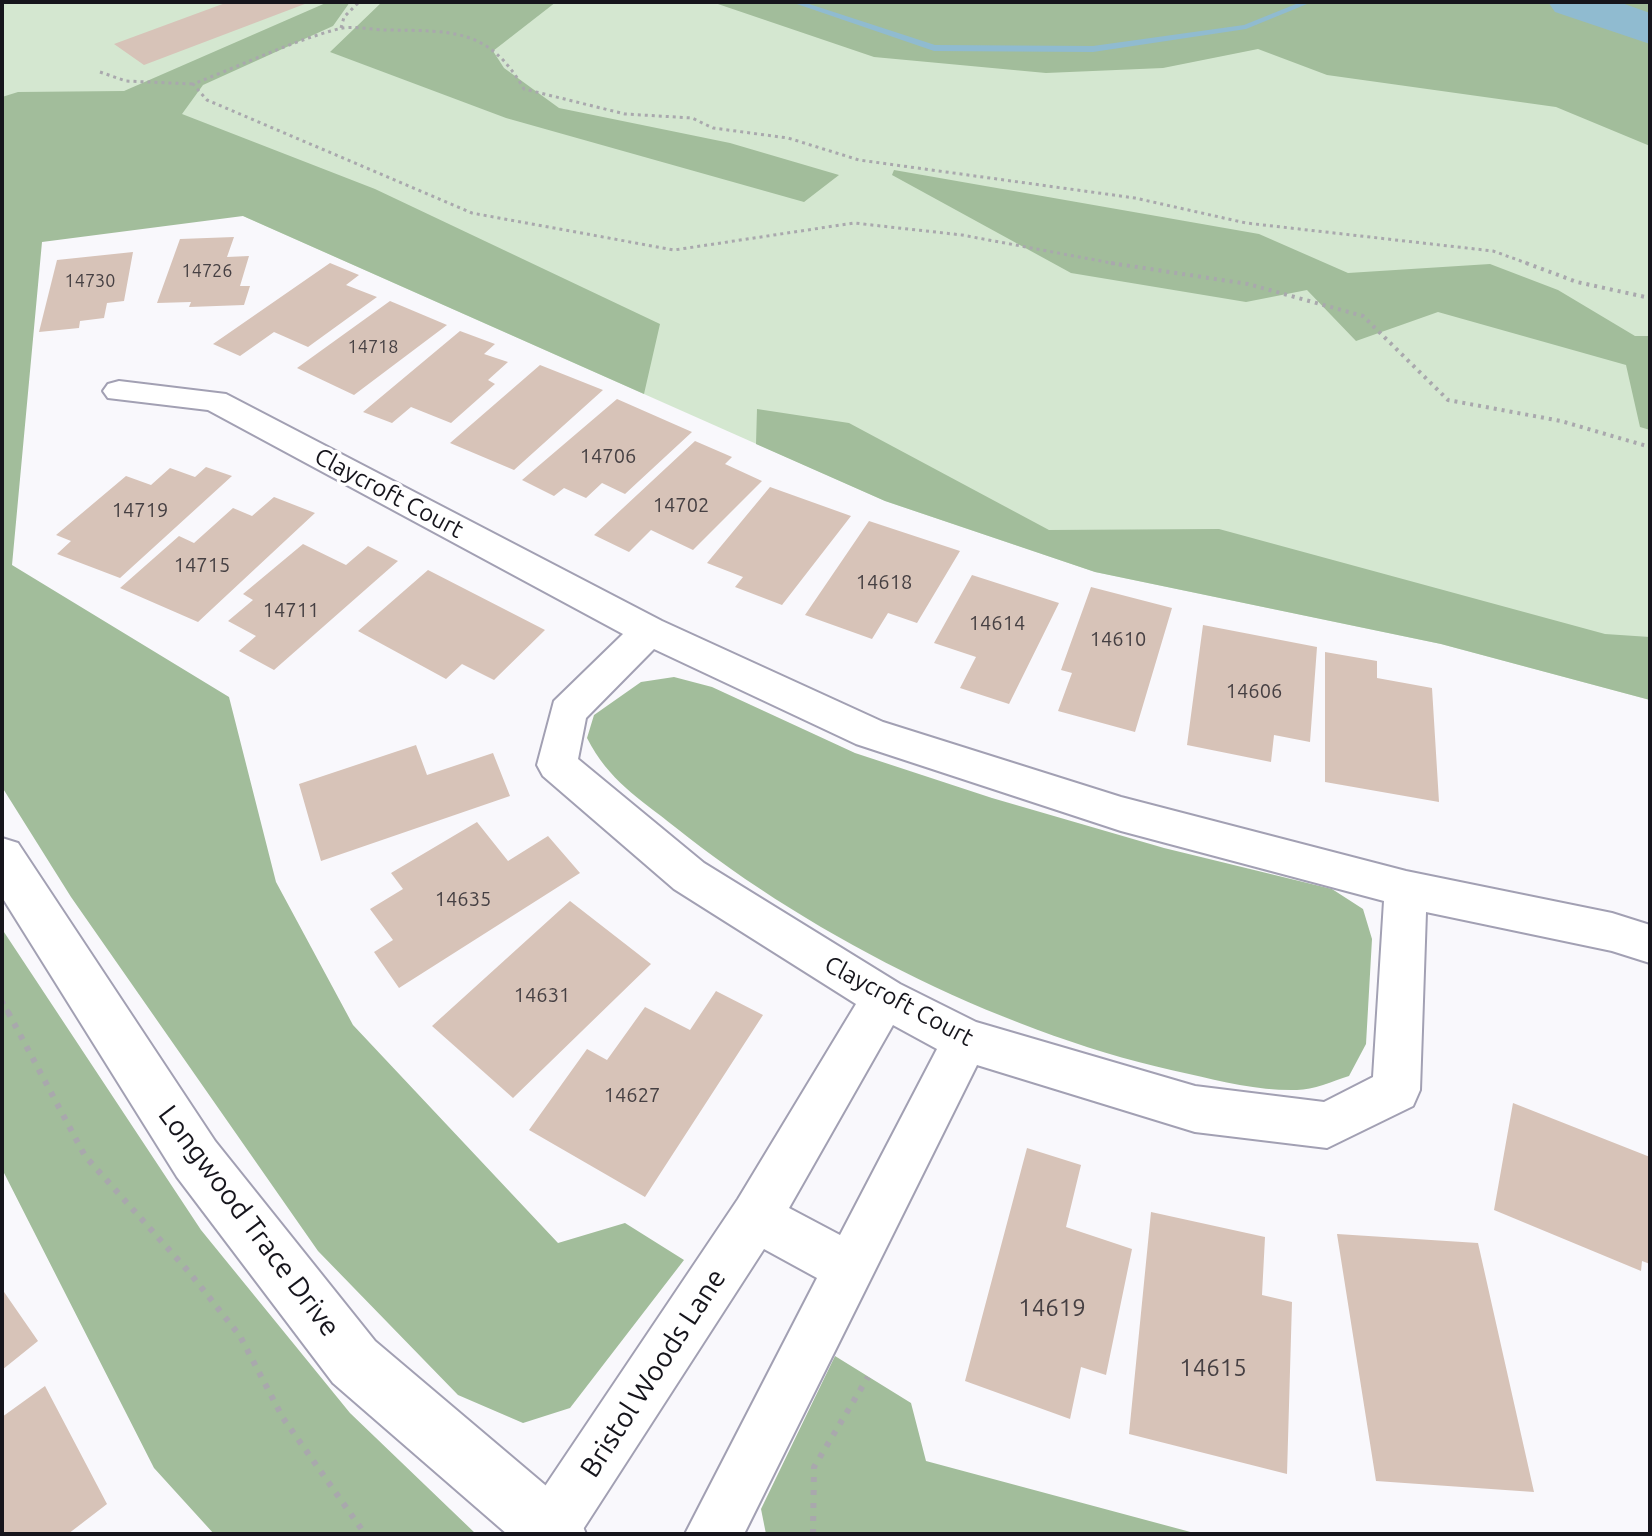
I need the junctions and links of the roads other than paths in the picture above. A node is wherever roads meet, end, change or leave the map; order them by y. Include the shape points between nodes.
1 (119, 391) dead end
2 (649, 631) junction
3 (2, 857) edge
4 (1406, 889) junction
5 (1650, 944) edge
6 (884, 998) junction
7 (966, 1040) junction
8 (756, 1217) junction
9 (850, 1268) junction
10 (552, 1532) edge
11 (714, 1534) edge

1 - 2 street, Claycroft Court via 215,401
2 - 4 street, Claycroft Court via 870,733 1121,814
2 - 6 street, Claycroft Court via 568,712 557,765 689,876
3 - 10 street, Longwood Trace Drive via 196,1159 354,1362
4 - 5 street, Claycroft Court
4 - 7 street, Claycroft Court via 1396,1090 1327,1125 1195,1109
6 - 7 street, Claycroft Court
6 - 8 street, Bristol Woods Lane
7 - 9 street
8 - 9 street
8 - 10 street, Bristol Woods Lane
9 - 11 street

